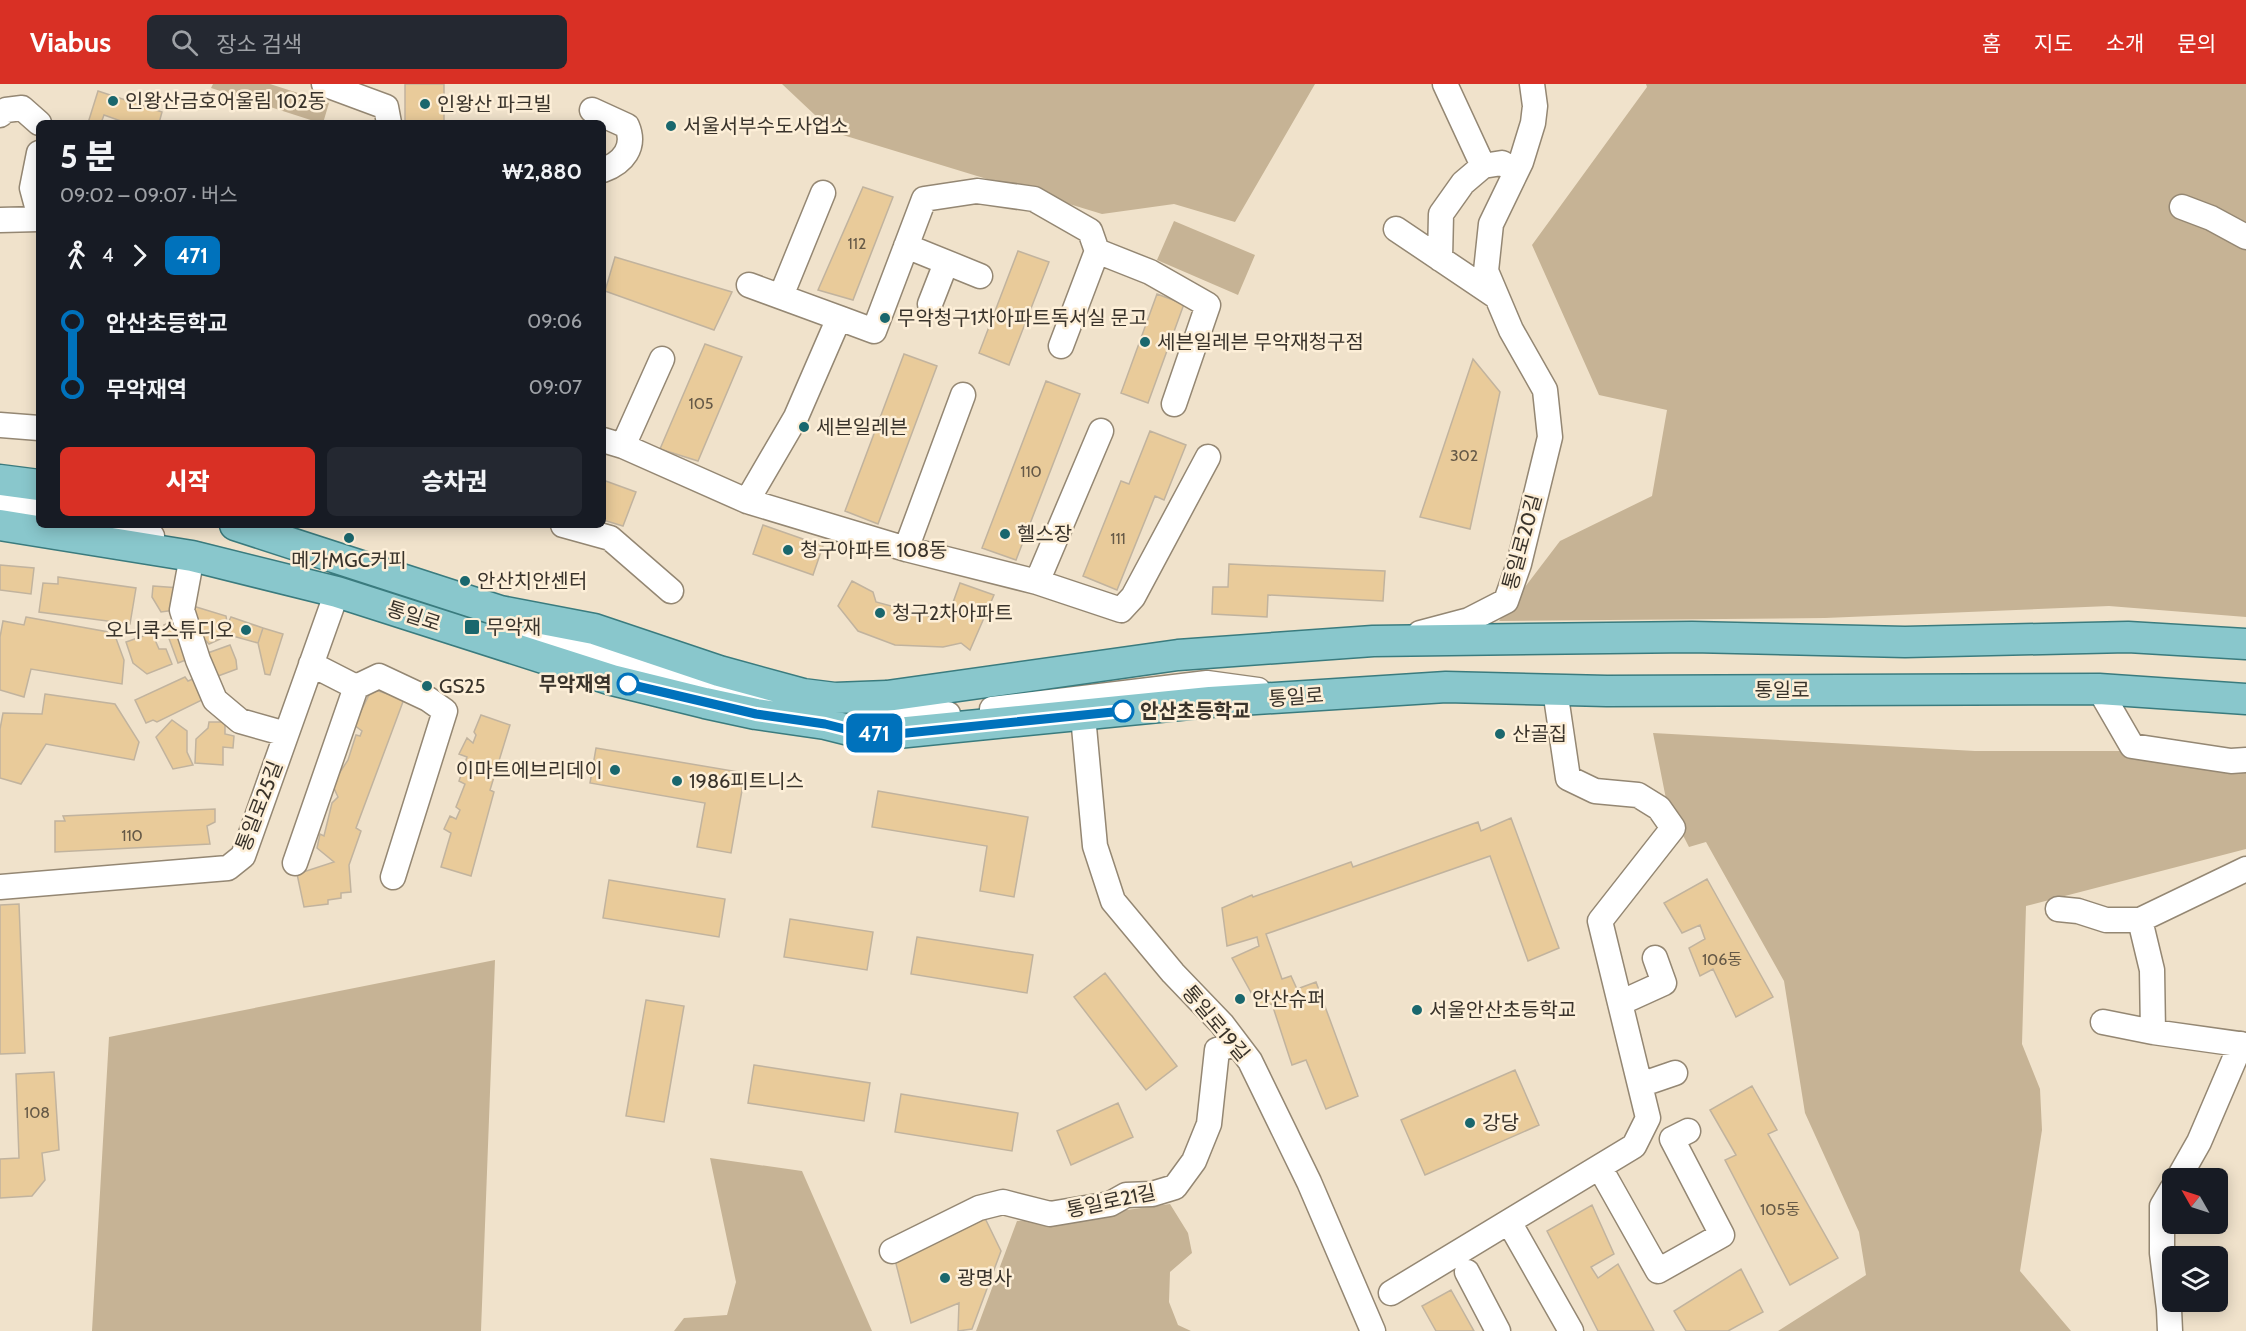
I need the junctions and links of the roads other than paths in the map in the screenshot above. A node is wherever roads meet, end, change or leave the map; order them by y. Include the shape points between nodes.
1 (324, 84) edge
2 (1445, 84) edge
3 (1532, 84) edge
4 (592, 110) dead end
5 (0, 115) edge
6 (36, 120) edge
7 (388, 120) edge
8 (1483, 166) junction
9 (36, 168) edge
10 (606, 169) edge
11 (1516, 171) junction
12 (823, 193) dead end
13 (36, 204) edge
14 (2182, 207) dead end
15 (36, 216) edge
16 (0, 220) edge
17 (1396, 229) dead end
18 (2246, 237) edge
19 (906, 246) junction
20 (1097, 251) junction
21 (1440, 259) junction
22 (946, 262) junction
23 (980, 276) dead end
24 (749, 285) dead end
25 (781, 296) junction
26 (1497, 297) junction
27 (930, 304) dead end
28 (839, 318) junction
29 (1061, 346) dead end
30 (662, 359) dead end
31 (963, 396) dead end
32 (1174, 404) dead end
33 (0, 424) edge
34 (36, 428) edge
35 (1101, 431) dead end
36 (613, 443) edge
37 (1208, 458) dead end
38 (0, 480) edge
39 (36, 485) edge
40 (36, 490) edge
41 (0, 492) edge
42 (747, 501) junction
43 (0, 506) edge
44 (36, 510) edge
45 (0, 525) edge
46 (113, 528) edge
47 (244, 528) edge
48 (574, 528) edge
49 (906, 549) junction
50 (192, 556) junction
51 (347, 561) junction
52 (1037, 582) junction
53 (671, 591) dead end
54 (337, 592) junction
55 (2246, 644) edge
56 (1218, 652) junction
57 (311, 664) junction
58 (356, 687) junction
59 (2099, 689) junction
60 (1555, 690) junction
61 (1304, 697) junction
62 (2246, 699) edge
63 (830, 711) junction
64 (1083, 716) junction
65 (286, 734) junction
66 (2246, 760) edge
67 (295, 863) dead end
68 (393, 877) dead end
69 (2242, 878) edge
70 (0, 886) edge
71 (2058, 909) dead end
72 (2140, 920) junction
73 (1655, 958) dead end
74 (1620, 1003) junction
75 (2103, 1022) dead end
76 (2153, 1032) junction
77 (1236, 1043) junction
78 (2243, 1045) edge
79 (1675, 1073) dead end
80 (1640, 1085) junction
81 (1688, 1131) dead end
82 (1600, 1167) junction
83 (2184, 1168) edge
84 (1509, 1222) junction
85 (2162, 1234) edge
86 (892, 1251) dead end
87 (1467, 1272) dead end
88 (1391, 1293) dead end
89 (1373, 1331) edge
90 (1498, 1331) edge
91 (1571, 1331) edge
92 (2170, 1331) edge

1 - 7 street via 386,107
2 - 8 street
3 - 11 street, 통일로20길 via 1533,123
4 - 10 street via 627,126 631,136 616,165
5 - 6 street via 22,108
8 - 11 street via 1502,163
8 - 21 street via 1463,183 1442,214
9 - 13 street via 32,188
11 - 26 street, 통일로20길 via 1491,225 1486,271
12 - 25 street
14 - 18 street
15 - 16 street
17 - 21 street
19 - 20 street via 924,199 977,191 1034,200 1090,231
19 - 22 street
19 - 28 street via 874,331
20 - 29 street
20 - 32 street via 1150,272 1208,305
21 - 26 street
22 - 23 street
22 - 27 street
24 - 25 street
25 - 28 street
26 - 56 street, 통일로20길 via 1545,390 1550,437 1506,601 1469,620 1414,634 1219,638
28 - 42 street via 796,417
30 - 36 street
31 - 49 street
33 - 34 street
35 - 52 street
36 - 42 street
37 - 52 street via 1133,597 1121,610
38 - 39 main road
40 - 41 street
42 - 49 street
43 - 44 street
45 - 50 main road, 통일로
46 - 54 street via 216,552
47 - 51 main road, 통일로
48 - 53 street via 610,538
49 - 52 street
50 - 54 main road, 통일로
50 - 65 street via 182,610 215,700 240,721
51 - 54 main road
51 - 63 main road, 통일로 via 500,611 594,629 803,694
54 - 57 street, 통일로25길
54 - 63 main road, 통일로 via 612,680 756,714
55 - 56 main road, 통일로 via 2128,637 1905,642 1692,637 1373,641
56 - 63 main road, 통일로 via 887,696
57 - 58 street
57 - 65 street, 통일로25길
58 - 67 street
58 - 68 street via 379,676 445,711
59 - 60 main road, 통일로
59 - 62 main road, 통일로
59 - 66 street via 2132,746
60 - 61 main road, 통일로 via 1446,687
60 - 74 street via 1568,778 1595,791 1638,795 1659,808 1673,828 1600,921
61 - 63 street via 1208,683 969,712
61 - 64 main road, 통일로 via 1210,702
63 - 64 main road, 통일로 via 857,732 897,734
64 - 77 street, 통일로19길 via 1095,846 1113,901
65 - 70 street, 통일로25길 via 243,856 228,868
69 - 72 street
71 - 72 street via 2106,920
72 - 76 street via 2152,970
73 - 74 street via 1664,983
74 - 80 street
75 - 76 street
76 - 78 street
77 - 86 street, 통일로21길 via 1217,1050 1209,1124 1194,1161 1175,1187 1050,1214 1003,1202 980,1208
77 - 89 street, 통일로19길 via 1250,1061 1309,1182
78 - 83 street
79 - 80 street
80 - 82 street via 1648,1118 1634,1146
81 - 82 street via 1672,1139 1722,1235 1658,1271
82 - 84 street
84 - 88 street
84 - 91 street
85 - 92 street
87 - 90 street

